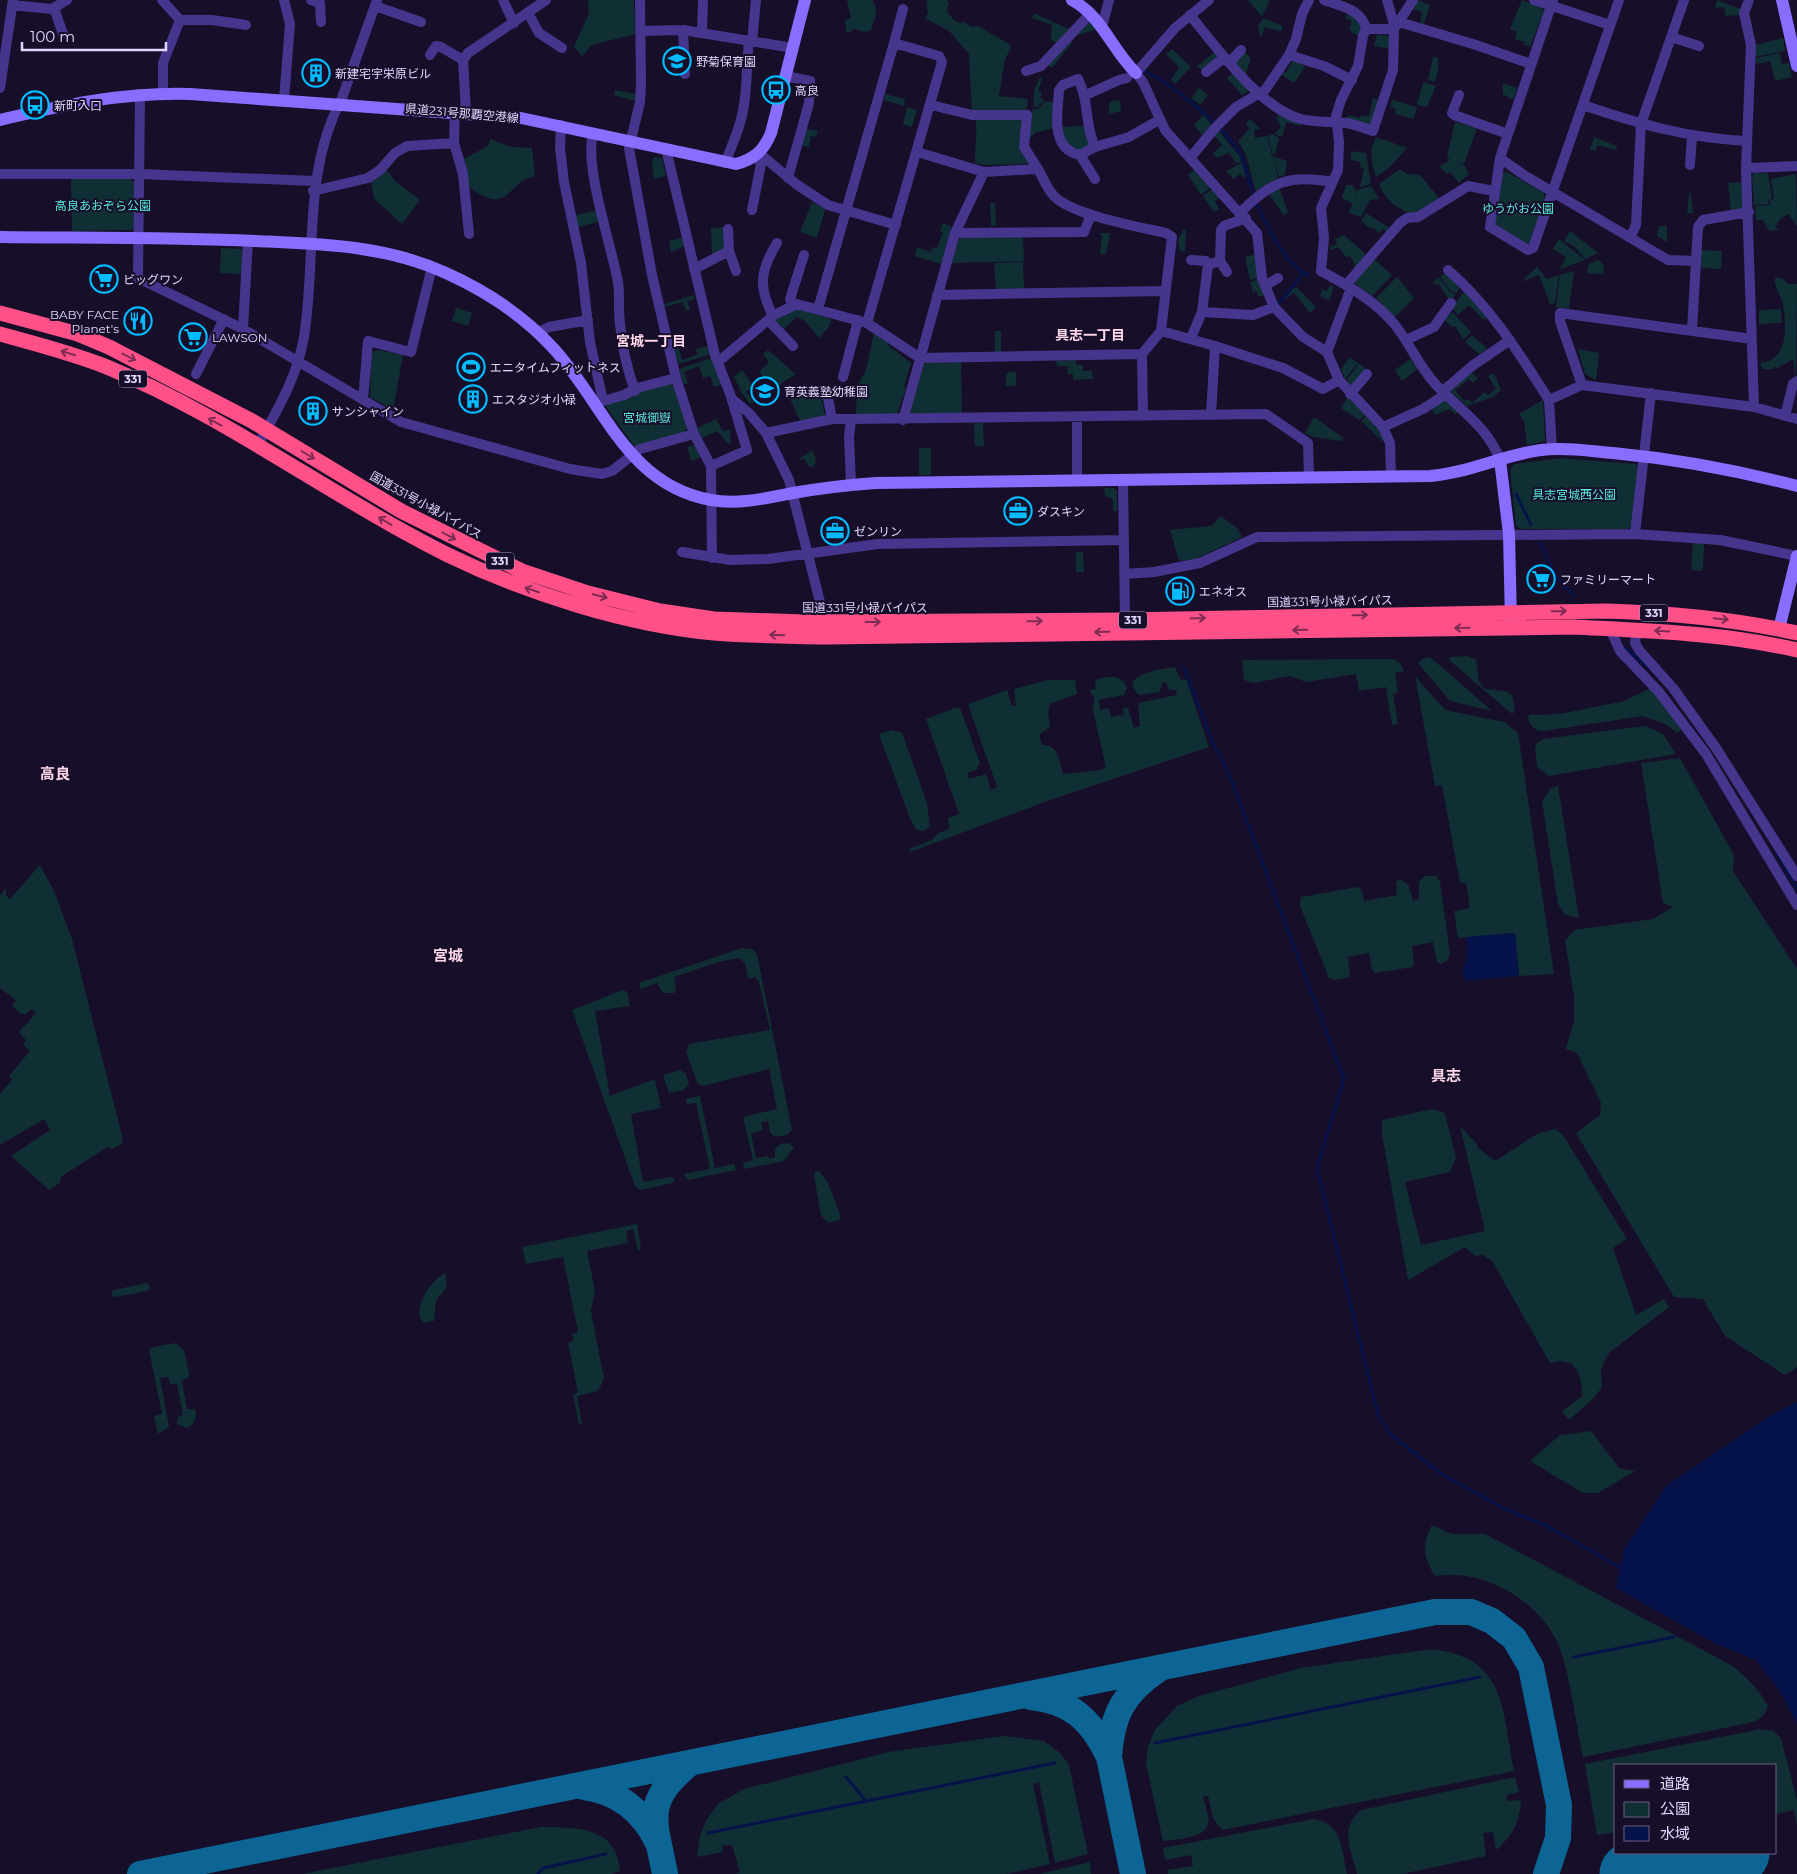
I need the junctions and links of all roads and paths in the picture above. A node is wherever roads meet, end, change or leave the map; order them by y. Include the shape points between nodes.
1 (67, 0) edge
2 (162, 0) edge
3 (284, 0) edge
4 (311, 0) edge
5 (503, 0) edge
6 (546, 0) edge
7 (640, 0) edge
8 (703, 0) edge
9 (756, 0) edge
10 (805, 0) edge
11 (1072, 0) edge
12 (1108, 0) edge
13 (1209, 0) edge
14 (1310, 0) edge
15 (1324, 0) edge
16 (1387, 0) edge
17 (1413, 0) edge
18 (1534, 0) edge
19 (1619, 0) edge
20 (1684, 0) edge
21 (1749, 0) edge
22 (1782, 0) edge
23 (13, 3) edge
24 (376, 3) edge
25 (1552, 3) edge
26 (54, 8) junction
27 (903, 10) dead end
28 (528, 13) junction
29 (1091, 13) junction
30 (1190, 15) junction
31 (180, 20) junction
32 (321, 22) dead end
33 (421, 22) dead end
34 (514, 23) junction
35 (246, 25) dead end
36 (1397, 25) junction
37 (1610, 25) junction
38 (1102, 27) junction
39 (1366, 28) junction
40 (1793, 29) edge
41 (683, 30) junction
42 (640, 31) junction
43 (702, 33) junction
44 (62, 34) dead end
45 (1671, 37) junction
46 (750, 41) junction
47 (894, 43) junction
48 (1699, 46) dead end
49 (562, 48) dead end
50 (793, 48) junction
51 (1241, 50) dead end
52 (430, 55) dead end
53 (1289, 55) junction
54 (463, 60) junction
55 (1226, 60) junction
56 (1531, 64) junction
57 (1797, 66) edge
58 (1026, 71) dead end
59 (1206, 72) dead end
60 (685, 74) dead end
61 (786, 76) junction
62 (1132, 76) junction
63 (1352, 80) junction
64 (0, 88) edge
65 (163, 93) junction
66 (1261, 93) junction
67 (140, 94) junction
68 (1086, 95) junction
69 (1459, 96) dead end
70 (284, 100) junction
71 (339, 104) junction
72 (931, 105) junction
73 (1583, 105) junction
74 (461, 112) junction
75 (0, 120) edge
76 (1159, 120) junction
77 (1338, 123) junction
78 (1641, 124) junction
79 (561, 125) junction
80 (594, 133) junction
81 (1508, 134) junction
82 (1692, 136) junction
83 (632, 141) junction
84 (1746, 141) junction
85 (454, 143) junction
86 (1095, 147) junction
87 (666, 149) junction
88 (917, 152) junction
89 (757, 154) junction
90 (1080, 155) junction
91 (1190, 158) junction
92 (1500, 158) junction
93 (725, 163) junction
94 (1690, 165) dead end
95 (1797, 166) edge
96 (1746, 168) junction
97 (1038, 169) junction
98 (984, 172) junction
99 (0, 174) edge
100 (140, 174) junction
101 (788, 178) junction
102 (1095, 179) dead end
103 (1332, 182) junction
104 (314, 186) junction
105 (1494, 192) junction
106 (1553, 192) junction
107 (846, 209) junction
108 (752, 210) dead end
109 (1749, 212) junction
110 (1091, 215) junction
111 (1243, 216) junction
112 (896, 224) junction
113 (728, 229) dead end
114 (956, 233) junction
115 (469, 234) dead end
116 (0, 237) edge
117 (138, 237) junction
118 (1630, 238) junction
119 (248, 241) junction
120 (778, 243) dead end
121 (310, 244) junction
122 (729, 251) junction
123 (804, 255) dead end
124 (1191, 260) dead end
125 (1220, 261) junction
126 (1696, 261) junction
127 (1208, 264) junction
128 (432, 267) junction
129 (694, 269) junction
130 (1448, 270) dead end
131 (736, 271) dead end
132 (1227, 272) dead end
133 (1278, 278) dead end
134 (1265, 286) junction
135 (1348, 286) junction
136 (1165, 292) junction
137 (937, 296) junction
138 (1451, 303) dead end
139 (792, 306) junction
140 (1274, 307) junction
141 (818, 309) junction
142 (1202, 312) junction
143 (0, 314) edge
144 (771, 318) junction
145 (224, 319) junction
146 (588, 320) junction
147 (862, 322) junction
148 (244, 329) junction
149 (1692, 330) junction
150 (1161, 331) junction
151 (538, 332) junction
152 (0, 334) edge
153 (1191, 338) junction
154 (1752, 339) junction
155 (1406, 340) junction
156 (1510, 340) junction
157 (793, 346) dead end
158 (1215, 346) junction
159 (1327, 352) junction
160 (1142, 354) junction
161 (920, 358) junction
162 (298, 362) junction
163 (718, 362) junction
164 (196, 374) dead end
165 (1367, 374) dead end
166 (843, 377) dead end
167 (676, 378) junction
168 (1339, 380) junction
169 (1797, 381) edge
170 (1582, 385) junction
171 (635, 390) junction
172 (827, 393) dead end
173 (1444, 393) junction
174 (1651, 393) junction
175 (1350, 394) junction
176 (732, 399) junction
177 (364, 400) junction
178 (1549, 400) junction
179 (1754, 408) junction
180 (1211, 415) junction
181 (1143, 416) junction
182 (1785, 416) junction
183 (1077, 417) junction
184 (1797, 419) edge
185 (832, 420) junction
186 (851, 420) junction
187 (903, 420) junction
188 (1383, 427) junction
189 (266, 430) junction
190 (766, 433) junction
191 (694, 434) junction
192 (258, 445) junction
193 (1552, 449) junction
194 (632, 455) junction
195 (1644, 456) junction
196 (1500, 460) junction
197 (711, 466) junction
198 (1309, 477) junction
199 (1391, 477) junction
200 (1077, 480) junction
201 (1123, 480) junction
202 (850, 484) junction
203 (1797, 486) edge
204 (793, 493) junction
205 (712, 500) junction
206 (1509, 534) junction
207 (1635, 534) junction
208 (1123, 540) junction
209 (682, 552) dead end
210 (808, 553) junction
211 (1797, 556) edge
212 (712, 558) junction
213 (1124, 574) junction
214 (1510, 612) junction
215 (1124, 620) junction
216 (1511, 628) junction
217 (825, 629) junction
218 (1610, 629) junction
219 (1779, 629) junction
220 (1637, 630) junction
221 (1797, 633) edge
222 (1797, 650) edge
223 (1791, 865) junction
224 (1778, 873) junction
225 (1797, 876) edge
226 (1797, 905) edge

1 - 26 street
2 - 31 street
3 - 70 street via 290,24
4 - 32 street via 320,3
5 - 34 street
6 - 28 street
7 - 42 street
8 - 43 street
9 - 46 street
10 - 50 street
11 - 29 street
12 - 38 street
13 - 30 street
14 - 53 street
15 - 39 street via 1359,15
16 - 36 street
17 - 36 street
18 - 25 street
19 - 37 street
20 - 45 street
21 - 84 street via 1744,13 1751,46
22 - 40 street
23 - 26 street
23 - 64 street
24 - 33 street
24 - 71 street
25 - 37 street
25 - 56 street
26 - 44 street
27 - 47 street
28 - 34 street
28 - 49 street via 539,33
29 - 38 street
29 - 58 street via 1041,66
30 - 55 street
30 - 62 street
31 - 35 street
31 - 65 street via 163,64
34 - 54 street via 468,53
36 - 39 street
36 - 56 street via 1473,44
36 - 77 street via 1392,70 1373,131
37 - 73 street
38 - 62 street
39 - 63 street
40 - 57 street
41 - 42 street
41 - 43 street
41 - 60 street
42 - 83 street via 640,92
43 - 46 street
45 - 48 street
45 - 78 street
46 - 50 street
46 - 93 street via 742,116
47 - 72 street via 939,56 942,62
47 - 107 street
50 - 61 street
51 - 55 street
52 - 54 street via 436,46
53 - 63 street via 1324,66
53 - 66 street
54 - 74 street
55 - 59 street
55 - 66 street
56 - 81 street
61 - 89 street via 771,133
61 - 101 street via 810,81 810,103
62 - 68 street
62 - 76 street via 1146,88
63 - 77 street via 1341,100 1336,116
65 - 67 street, 県道231号那覇空港線
65 - 70 street, 県道231号那覇空港線
66 - 77 street via 1280,111 1300,119
66 - 91 street via 1236,107
67 - 75 street, 県道231号那覇空港線
67 - 100 street
68 - 86 street via 1088,124
68 - 90 street via 1078,79 1063,85 1060,90 1057,131 1066,146
69 - 81 street via 1454,115
70 - 71 street, 県道231号那覇空港線
71 - 74 street, 県道231号那覇空港線
71 - 104 street
72 - 88 street
72 - 97 street via 972,115 1027,115 1024,147
73 - 78 street
73 - 106 street
74 - 79 street, 県道231号那覇空港線
74 - 85 street
76 - 86 street via 1129,137
76 - 91 street
77 - 103 street via 1338,170
78 - 82 street
78 - 118 street via 1636,225
79 - 80 street, 県道231号那覇空港線
79 - 146 street via 564,182 581,263
80 - 83 street, 県道231号那覇空港線
80 - 171 street via 591,151 594,177 618,284 620,323 628,371
81 - 92 street
82 - 84 street
82 - 94 street
83 - 87 street, 県道231号那覇空港線
83 - 167 street via 629,148 652,275
84 - 96 street
85 - 104 street via 407,146 368,178
85 - 115 street via 463,174
86 - 90 street
87 - 93 street, 県道231号那覇空港線
87 - 129 street
88 - 98 street
88 - 112 street
89 - 93 street, 県道231号那覇空港線 via 736,164
89 - 101 street
89 - 108 street via 760,169
90 - 102 street
91 - 111 street
92 - 105 street
92 - 106 street
95 - 96 street
96 - 109 street
97 - 98 street
97 - 110 street via 1053,195
98 - 114 street
99 - 100 street
100 - 104 street
100 - 117 street
101 - 107 street via 828,205
103 - 111 street via 1303,178 1271,186 1255,197
103 - 135 street via 1320,208 1324,238 1321,271
104 - 121 street
105 - 106 street via 1490,227 1528,250 1533,248
105 - 135 street via 1468,186 1418,217 1400,222
106 - 118 street
107 - 112 street
107 - 141 street
109 - 126 street via 1703,220 1698,227
109 - 154 street
110 - 114 street via 1084,232
110 - 136 street via 1172,237
111 - 125 street via 1221,230
111 - 134 street via 1257,232
112 - 147 street
113 - 122 street
114 - 137 street
116 - 117 street
117 - 119 street
117 - 145 street via 138,278
118 - 126 street via 1668,260
119 - 121 street
119 - 148 street
120 - 144 street via 771,253 762,282
121 - 128 street via 383,252
121 - 162 street via 306,320
122 - 129 street
122 - 131 street
123 - 139 street via 790,299
124 - 127 street
125 - 127 street
125 - 132 street
126 - 149 street
127 - 142 street
128 - 151 street via 502,304
128 - 177 street via 411,352 368,341
129 - 163 street
130 - 156 street via 1465,279 1500,319
133 - 134 street
134 - 140 street
135 - 155 street via 1393,323
135 - 159 street
136 - 137 street
136 - 150 street
137 - 161 street
138 - 155 street via 1434,326
139 - 141 street via 797,304
139 - 144 street
140 - 142 street via 1253,314
140 - 159 street via 1303,338
141 - 147 street
142 - 153 street
143 -> 189 highway, 国道331号小禄バイパス / 331 via 78,334 109,347
144 - 157 street
144 - 163 street
145 - 148 street
145 - 164 street
146 - 151 street
146 - 171 street via 603,401
147 - 161 street
147 - 166 street
148 - 162 street
149 - 154 street
149 - 170 street via 1560,312 1560,321
150 - 153 street
150 - 160 street
151 - 194 street via 570,368
192 -> 152 highway, 国道331号小禄バイパス / 331 via 107,367
153 - 158 street
154 - 179 street
155 - 173 street via 1424,370
156 - 173 street via 1472,366
156 - 178 street
158 - 168 street via 1283,368 1323,388
158 - 180 street
159 - 168 street
160 - 161 street
160 - 181 street
161 - 187 street
162 - 177 street
162 - 189 street via 288,390
163 - 176 street
165 - 175 street
167 - 171 street
167 - 191 street
168 - 175 street
169 - 182 street via 1793,384
170 - 174 street
170 - 178 street
172 - 185 street
173 - 188 street via 1424,409
173 - 196 street via 1476,423 1494,446
174 - 179 street
174 - 195 street
175 - 188 street
176 - 190 street
176 - 197 street via 747,450
177 - 194 street via 401,422 570,469 602,474 612,471
178 - 193 street
179 - 182 street
180 - 181 street
180 - 198 street via 1266,414 1308,442
181 - 183 street
182 - 184 street
183 - 187 street
183 - 200 street
185 - 186 street
185 - 190 street
186 - 187 street
186 - 202 street
188 - 199 street via 1390,443
189 - 192 street
189 -> 217 highway, 国道331号小禄バイパス / 331 via 401,511 522,571 588,593 660,611
190 - 204 street
191 - 194 street via 640,449
191 - 197 street
217 -> 192 highway, 国道331号小禄バイパス / 331 via 713,633 582,606 516,584 450,556 396,528
193 - 195 street
193 - 196 street
194 - 205 street via 665,484
195 - 203 street via 1743,472
195 - 207 street
196 - 199 street via 1443,475
196 - 206 street
197 - 205 street
198 - 199 street
198 - 201 street
200 - 201 street
200 - 202 street
201 - 208 street
202 - 204 street
204 - 205 street via 741,502
204 - 210 street
205 - 212 street
206 - 207 street
206 - 213 street via 1252,538 1200,563
206 - 214 street
207 - 211 street via 1720,540
208 - 210 street via 878,544
208 - 213 street
209 - 212 street
210 - 212 street via 768,559
210 - 217 street
211 - 219 street
213 - 215 street
215 -> 214 highway, 国道331号小禄バイパス / 331
214 - 216 street
214 -> 219 highway, 国道331号小禄バイパス / 331 via 1644,612
217 -> 215 highway, 国道331号小禄バイパス / 331
216 -> 217 highway, 国道331号小禄バイパス / 331
216 - 218 highway, 国道331号小禄バイパス / 331
218 - 220 highway, 国道331号小禄バイパス / 331
218 - 224 street via 1620,651 1659,692 1706,754
219 - 221 highway, 国道331号小禄バイパス / 331
222 -> 220 highway, 国道331号小禄バイパス / 331 via 1730,638
220 - 223 street via 1635,643 1639,650 1716,748
223 - 224 street
223 - 225 street
224 - 226 street

